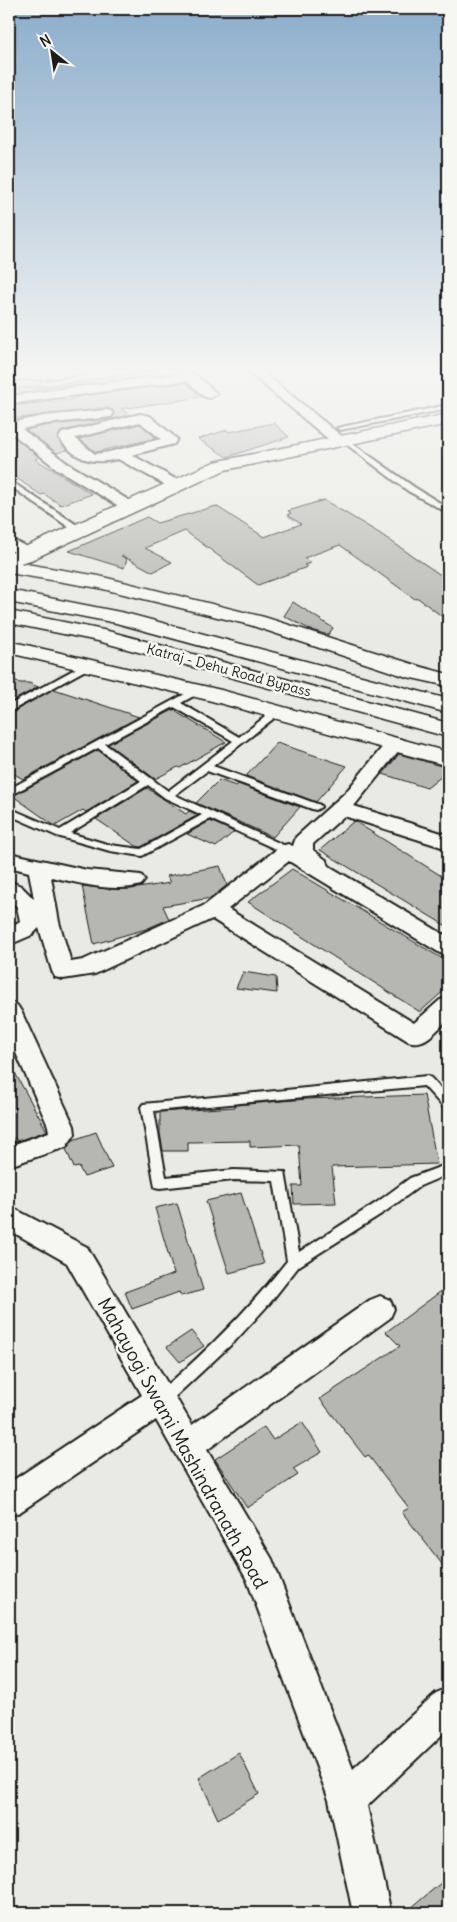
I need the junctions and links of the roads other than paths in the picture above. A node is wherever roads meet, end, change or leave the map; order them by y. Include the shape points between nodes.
1 (53, 459) edge
2 (128, 459) edge
3 (251, 459) edge
4 (372, 459) edge
5 (9, 482) edge
6 (176, 485) junction
7 (130, 507) junction
8 (448, 511) edge
9 (80, 530) junction
10 (9, 543) edge
11 (29, 554) junction
12 (9, 560) edge
13 (9, 567) edge
14 (9, 596) edge
15 (9, 617) edge
16 (9, 647) edge
17 (86, 666) junction
18 (448, 680) edge
19 (196, 691) junction
20 (174, 703) junction
21 (448, 706) edge
22 (9, 709) edge
23 (277, 712) junction
24 (448, 730) edge
25 (239, 741) junction
26 (98, 744) junction
27 (395, 744) junction
28 (448, 759) edge
29 (205, 767) junction
30 (148, 781) junction
31 (9, 782) edge
32 (13, 790) edge
33 (168, 796) junction
34 (316, 807) dead end
35 (341, 808) junction
36 (9, 811) edge
37 (210, 815) junction
38 (62, 834) junction
39 (448, 842) edge
40 (288, 852) junction
41 (9, 860) edge
42 (39, 866) junction
43 (134, 880) dead end
44 (9, 888) edge
45 (212, 910) junction
46 (9, 937) edge
47 (448, 938) edge
48 (448, 947) edge
49 (448, 1006) edge
50 (9, 1011) edge
51 (448, 1105) edge
52 (9, 1156) edge
53 (448, 1169) edge
54 (9, 1217) edge
55 (294, 1262) junction
56 (380, 1309) dead end
57 (161, 1400) junction
58 (187, 1446) junction
59 (9, 1501) edge
60 (448, 1705) edge
61 (347, 1800) junction
62 (372, 1913) edge

1 - 7 street
2 - 6 street
3 - 6 main road via 220,466
4 - 8 lane via 411,489
5 - 9 lane
6 - 7 main road
7 - 9 main road
9 - 11 main road
10 - 11 street
11 - 12 main road
13 - 18 main road via 100,582 257,621
14 - 21 main road, Katraj - Dehu Road Bypass via 118,617
15 - 24 main road, Katraj - Dehu Road Bypass via 102,635
16 - 17 main road
17 - 19 main road
17 - 22 lane
19 - 20 lane
19 - 23 main road
20 - 25 lane
20 - 26 lane
23 - 25 lane
23 - 27 main road
25 - 29 lane
26 - 30 lane
26 - 32 lane
27 - 28 main road
27 - 35 street
29 - 33 lane
29 - 34 lane
30 - 33 lane
30 - 38 lane
31 - 32 lane
33 - 37 lane
35 - 39 street
35 - 47 street via 303,842 306,855
36 - 38 lane
37 - 38 lane via 142,853 110,848
37 - 40 lane
40 - 45 street
40 - 48 street
41 - 42 street
42 - 43 street via 109,881
42 - 45 street via 48,922 63,971 88,968
44 - 46 street via 20,896 31,914 31,923
45 - 49 street via 416,1035
50 - 52 street via 62,1134 57,1140
51 - 55 lane via 427,1080 147,1107 160,1183 234,1175 280,1176
53 - 55 lane via 415,1182
54 - 57 street, Mahayogi Swami Mashindranath Road via 77,1256
55 - 57 lane via 275,1288 207,1361
56 - 58 street
57 - 58 street, Mahayogi Swami Mashindranath Road
57 - 59 street
58 - 61 street, Mahayogi Swami Mashindranath Road via 260,1571
60 - 61 street
61 - 62 street, Mahayogi Swami Mashindranath Road

